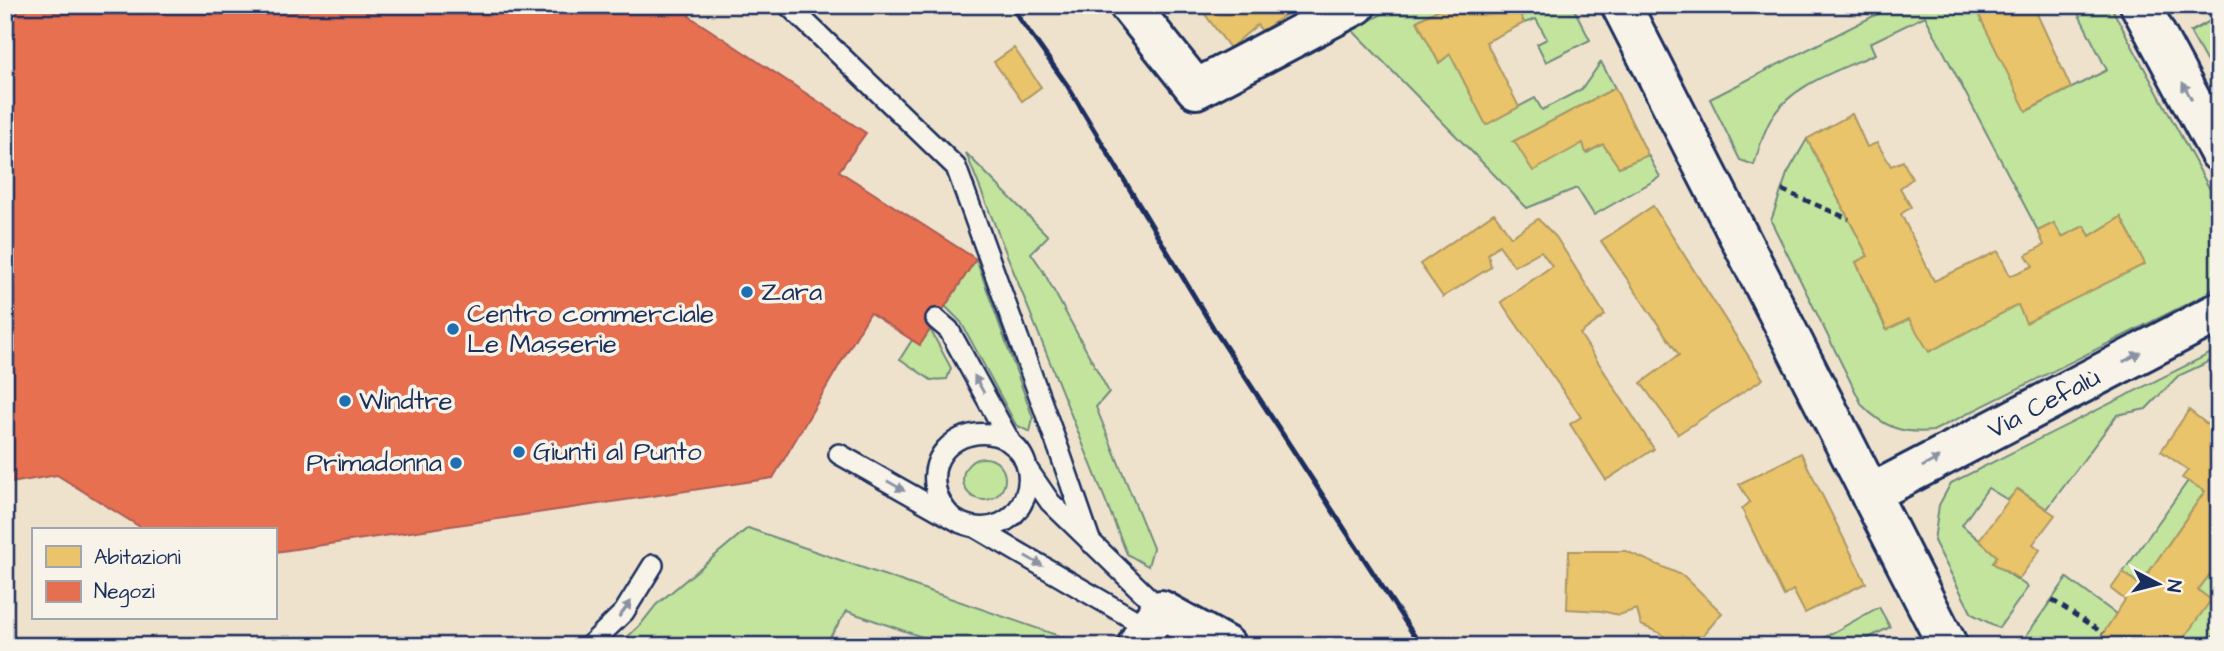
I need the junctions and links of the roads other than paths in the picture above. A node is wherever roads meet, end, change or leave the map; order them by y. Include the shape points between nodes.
1 (788, 5) edge
2 (1129, 5) edge
3 (1356, 5) edge
4 (1621, 5) edge
5 (2140, 5) edge
6 (2219, 152) edge
7 (2219, 312) edge
8 (936, 319) dead end
9 (1012, 444) junction
10 (839, 454) dead end
11 (1028, 470) junction
12 (1870, 494) junction
13 (954, 519) junction
14 (975, 527) junction
15 (1091, 543) junction
16 (653, 565) dead end
17 (1148, 628) edge
18 (589, 646) edge
19 (1226, 646) edge
20 (1948, 646) edge

1 - 15 lane via 956,167
2 - 3 street via 1196,89
4 - 12 street
6 -> 5 street
12 -> 7 street, Via Cefalù
9 -> 8 lane via 949,330
9 - 11 lane
9 - 13 lane via 994,435 974,434 955,441 941,456 934,475 936,495
10 -> 13 lane
11 - 14 lane via 1027,492 1016,512 998,525
11 - 15 lane via 1050,502
12 - 20 street
13 - 14 lane
14 -> 17 lane
15 - 17 lane
18 -> 16 lane via 624,612
17 - 19 street

